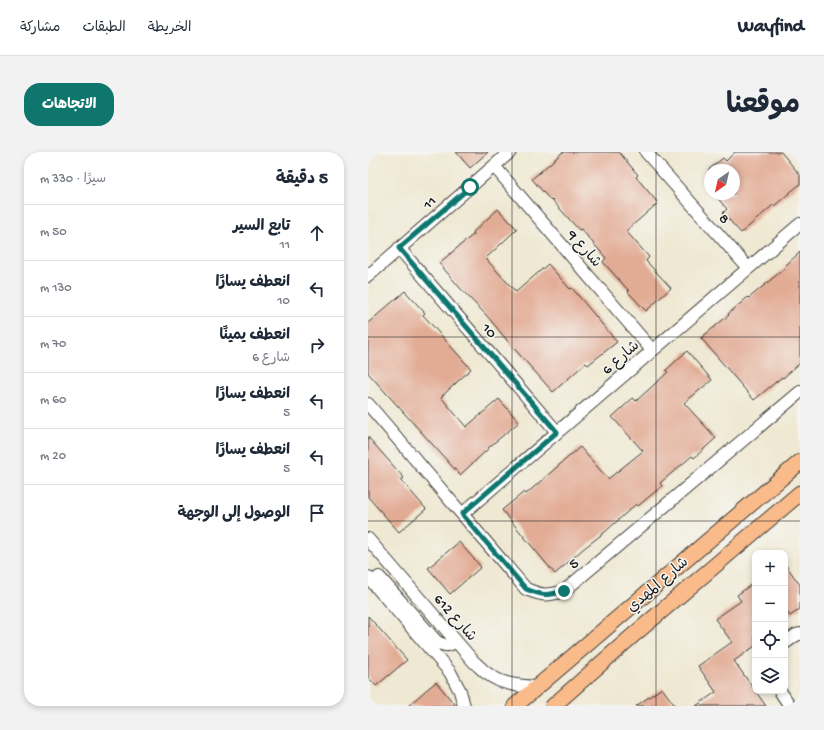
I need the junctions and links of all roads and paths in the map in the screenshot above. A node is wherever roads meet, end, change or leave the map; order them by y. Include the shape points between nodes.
1 (510, 152) edge
2 (646, 152) edge
3 (494, 166) junction
4 (800, 224) edge
5 (399, 248) junction
6 (748, 268) junction
7 (368, 276) edge
8 (652, 350) junction
9 (800, 392) edge
10 (368, 404) edge
11 (557, 432) junction
12 (800, 462) edge
13 (800, 493) edge
14 (462, 514) junction
15 (368, 539) edge
16 (368, 570) edge
17 (368, 577) edge
18 (800, 634) edge
19 (456, 641) junction
20 (788, 641) edge
21 (537, 687) junction
22 (782, 694) edge
23 (464, 706) edge
24 (515, 706) edge
25 (553, 706) edge
26 (790, 706) edge

1 - 3 street, 11
2 - 6 street, 8
3 - 5 street, 11
3 - 8 street, شارع 9
4 - 6 street, شارع 6
5 - 7 street, 11
5 - 11 street, 10
6 - 8 street, شارع 6
8 - 11 street, شارع 6
9 - 14 street, 5 via 564,591 545,595 526,589
10 - 14 street, 5
11 - 14 street, شارع 6
12 - 21 main road, شارع المهدي
13 - 25 main road, شارع المهدي
15 - 19 street, شارع 612
16 - 19 street via 379,577 436,642 451,645
17 - 23 street via 450,672
18 - 20 street
19 - 21 street, شارع 612 via 489,675 520,686
21 - 24 main road, شارع المهدي
22 - 26 street

